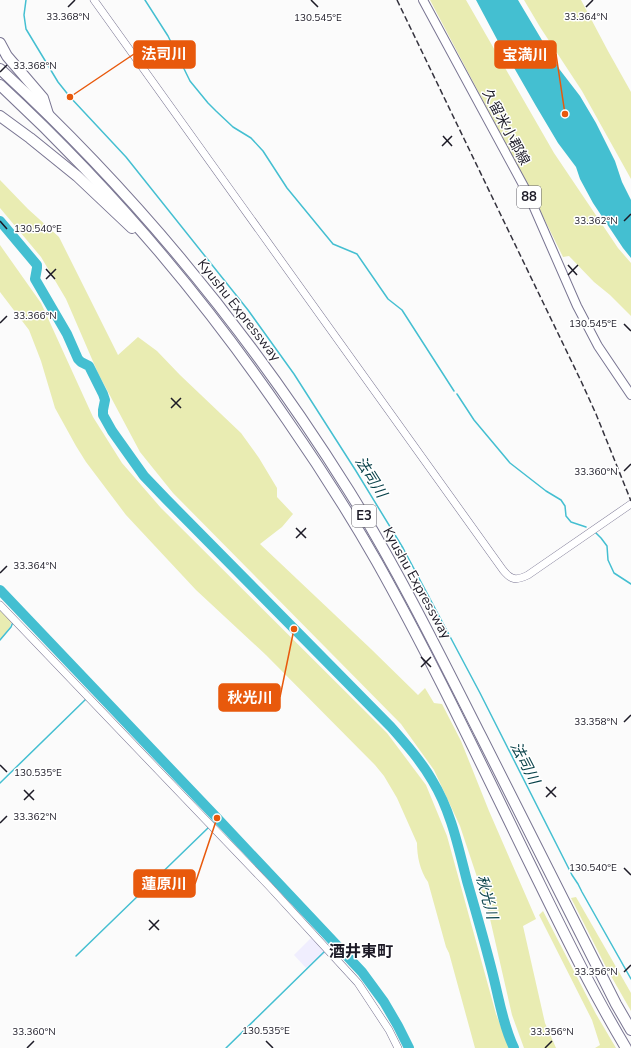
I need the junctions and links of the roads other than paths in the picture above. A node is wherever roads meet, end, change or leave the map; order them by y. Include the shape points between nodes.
1 (94, 0) edge
2 (423, 0) edge
3 (0, 44) edge
4 (0, 69) edge
5 (0, 85) edge
6 (0, 116) edge
7 (48, 116) junction
8 (168, 262) junction
9 (631, 395) edge
10 (631, 504) edge
11 (0, 605) edge
12 (631, 1030) edge
13 (398, 1048) edge
14 (626, 1048) edge

1 - 10 street via 508,576 517,579 528,575
2 - 9 main road, 久留米小郡線 / 88 via 528,194 577,306 598,346
3 - 7 highway via 43,98
4 - 7 highway, Kyushu Expressway / E3
5 - 8 highway, Kyushu Expressway / E3 via 94,179
6 - 8 highway via 77,176
7 - 12 highway, Kyushu Expressway / E3 via 141,212 220,307 272,376 350,492 425,624
8 - 14 highway, Kyushu Expressway / E3 via 266,389 340,499 413,629 572,949
11 - 13 street via 269,886 358,983

